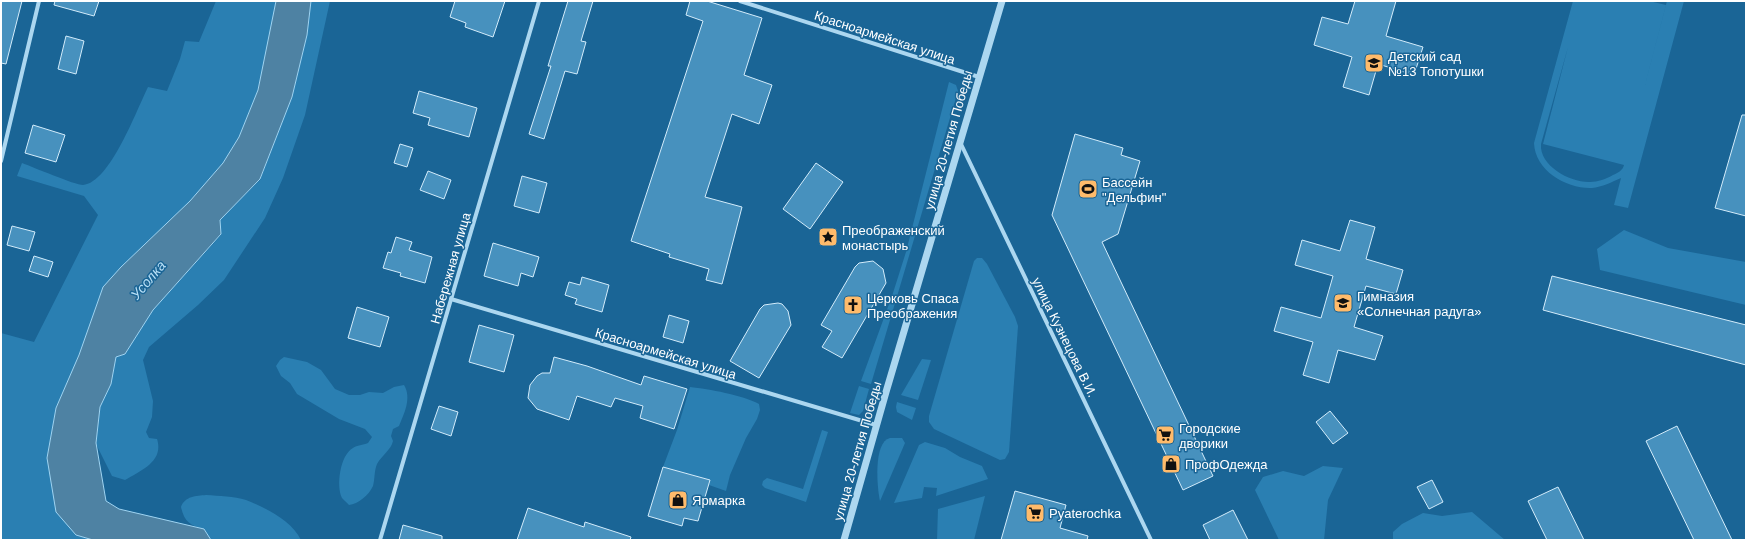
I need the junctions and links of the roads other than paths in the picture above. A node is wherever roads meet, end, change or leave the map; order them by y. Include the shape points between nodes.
1 (39, 1) edge
2 (539, 1) edge
3 (740, 1) edge
4 (1002, 1) edge
5 (979, 77) junction
6 (960, 142) junction
7 (1, 160) edge
8 (451, 299) junction
9 (876, 425) junction
10 (380, 540) edge
11 (844, 540) edge
12 (1151, 540) edge

1 - 7 street
2 - 8 street, Набережная улица
3 - 5 street, Красноармейская улица
4 - 5 street, улица 20-летия Победы
5 - 6 street, улица 20-летия Победы
6 - 9 street, улица 20-летия Победы
6 - 12 street, улица Кузнецова В.И.
8 - 9 street, Красноармейская улица
8 - 10 street, Набережная улица
9 - 11 street, улица 20-летия Победы

